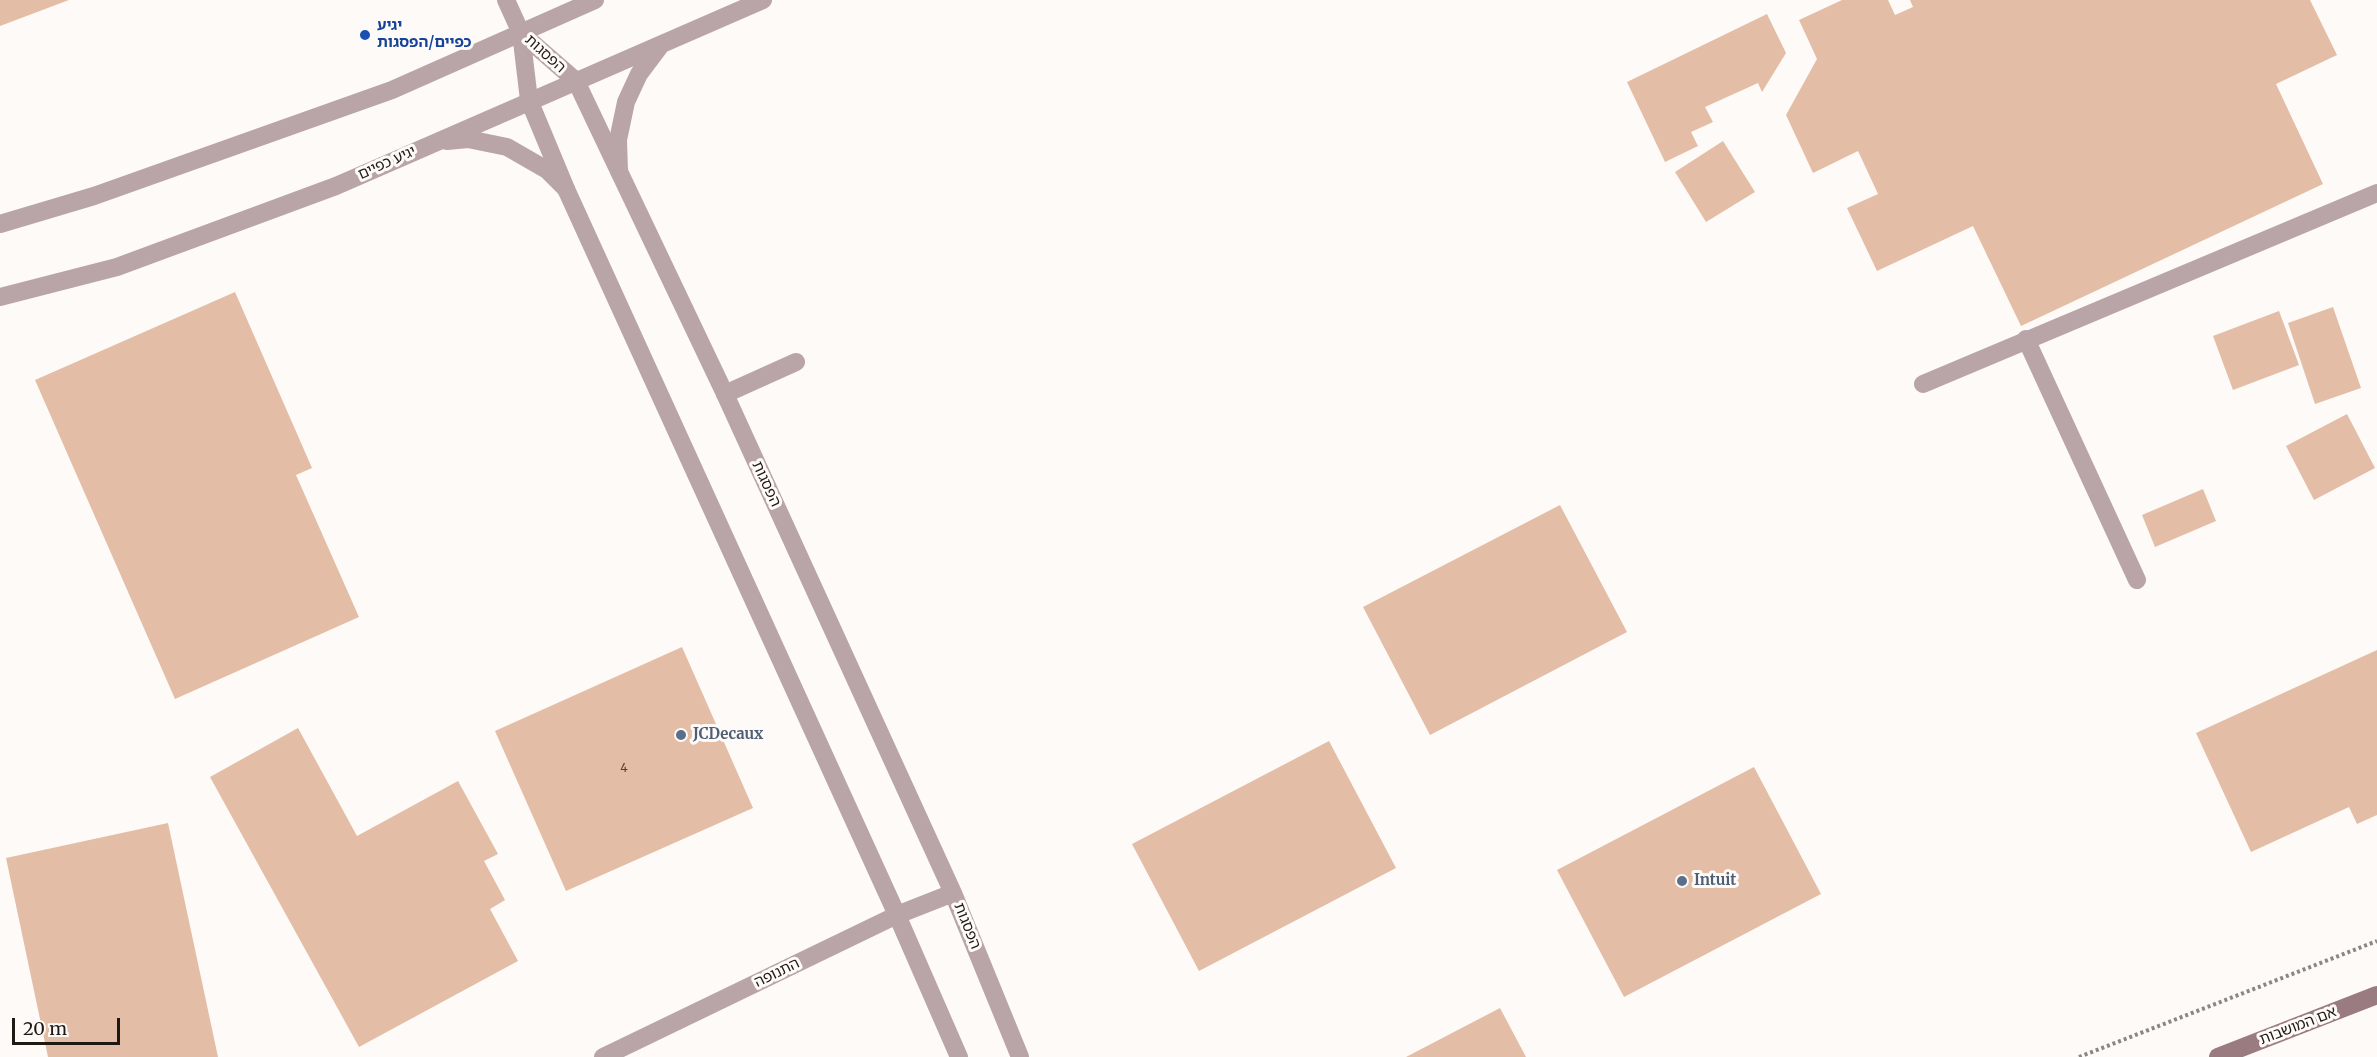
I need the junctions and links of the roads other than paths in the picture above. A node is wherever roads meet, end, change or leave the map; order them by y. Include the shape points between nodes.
1 (506, 0) edge
2 (595, 0) edge
3 (763, 0) edge
4 (521, 33) junction
5 (661, 44) junction
6 (576, 81) junction
7 (529, 100) junction
8 (434, 142) junction
9 (619, 171) junction
10 (566, 189) junction
11 (2377, 192) edge
12 (0, 224) edge
13 (0, 297) edge
14 (2026, 339) junction
15 (796, 362) dead end
16 (1923, 384) dead end
17 (725, 394) junction
18 (2137, 580) dead end
19 (953, 893) junction
20 (897, 915) junction
21 (2377, 995) edge
22 (603, 1057) edge
23 (959, 1057) edge
24 (1020, 1057) edge
25 (2218, 1057) edge

1 - 4 street
2 - 4 street
3 - 5 street, יגיע כפיים
4 - 6 street, הפסגות
4 - 7 street, הפסגות
4 - 12 street via 392,90 94,196
5 - 6 street, יגיע כפיים
5 - 9 street via 647,61 626,102 618,140
6 - 7 street, יגיע כפיים
6 - 9 street, הפסגות
7 - 8 street, יגיע כפיים
7 - 10 street, הפסגות
8 - 10 street via 468,139 507,147 547,170
8 - 13 street, יגיע כפיים via 336,186 117,267
9 - 17 street, הפסגות
10 - 20 street, הפסגות
11 - 14 street
14 - 16 street
14 - 18 street
15 - 17 street
17 - 19 street, הפסגות
19 - 20 street, התנופה
19 - 24 street, הפסגות
20 - 22 street, התנופה
20 - 23 street, הפסגות
21 - 25 main road, אם המושבות

